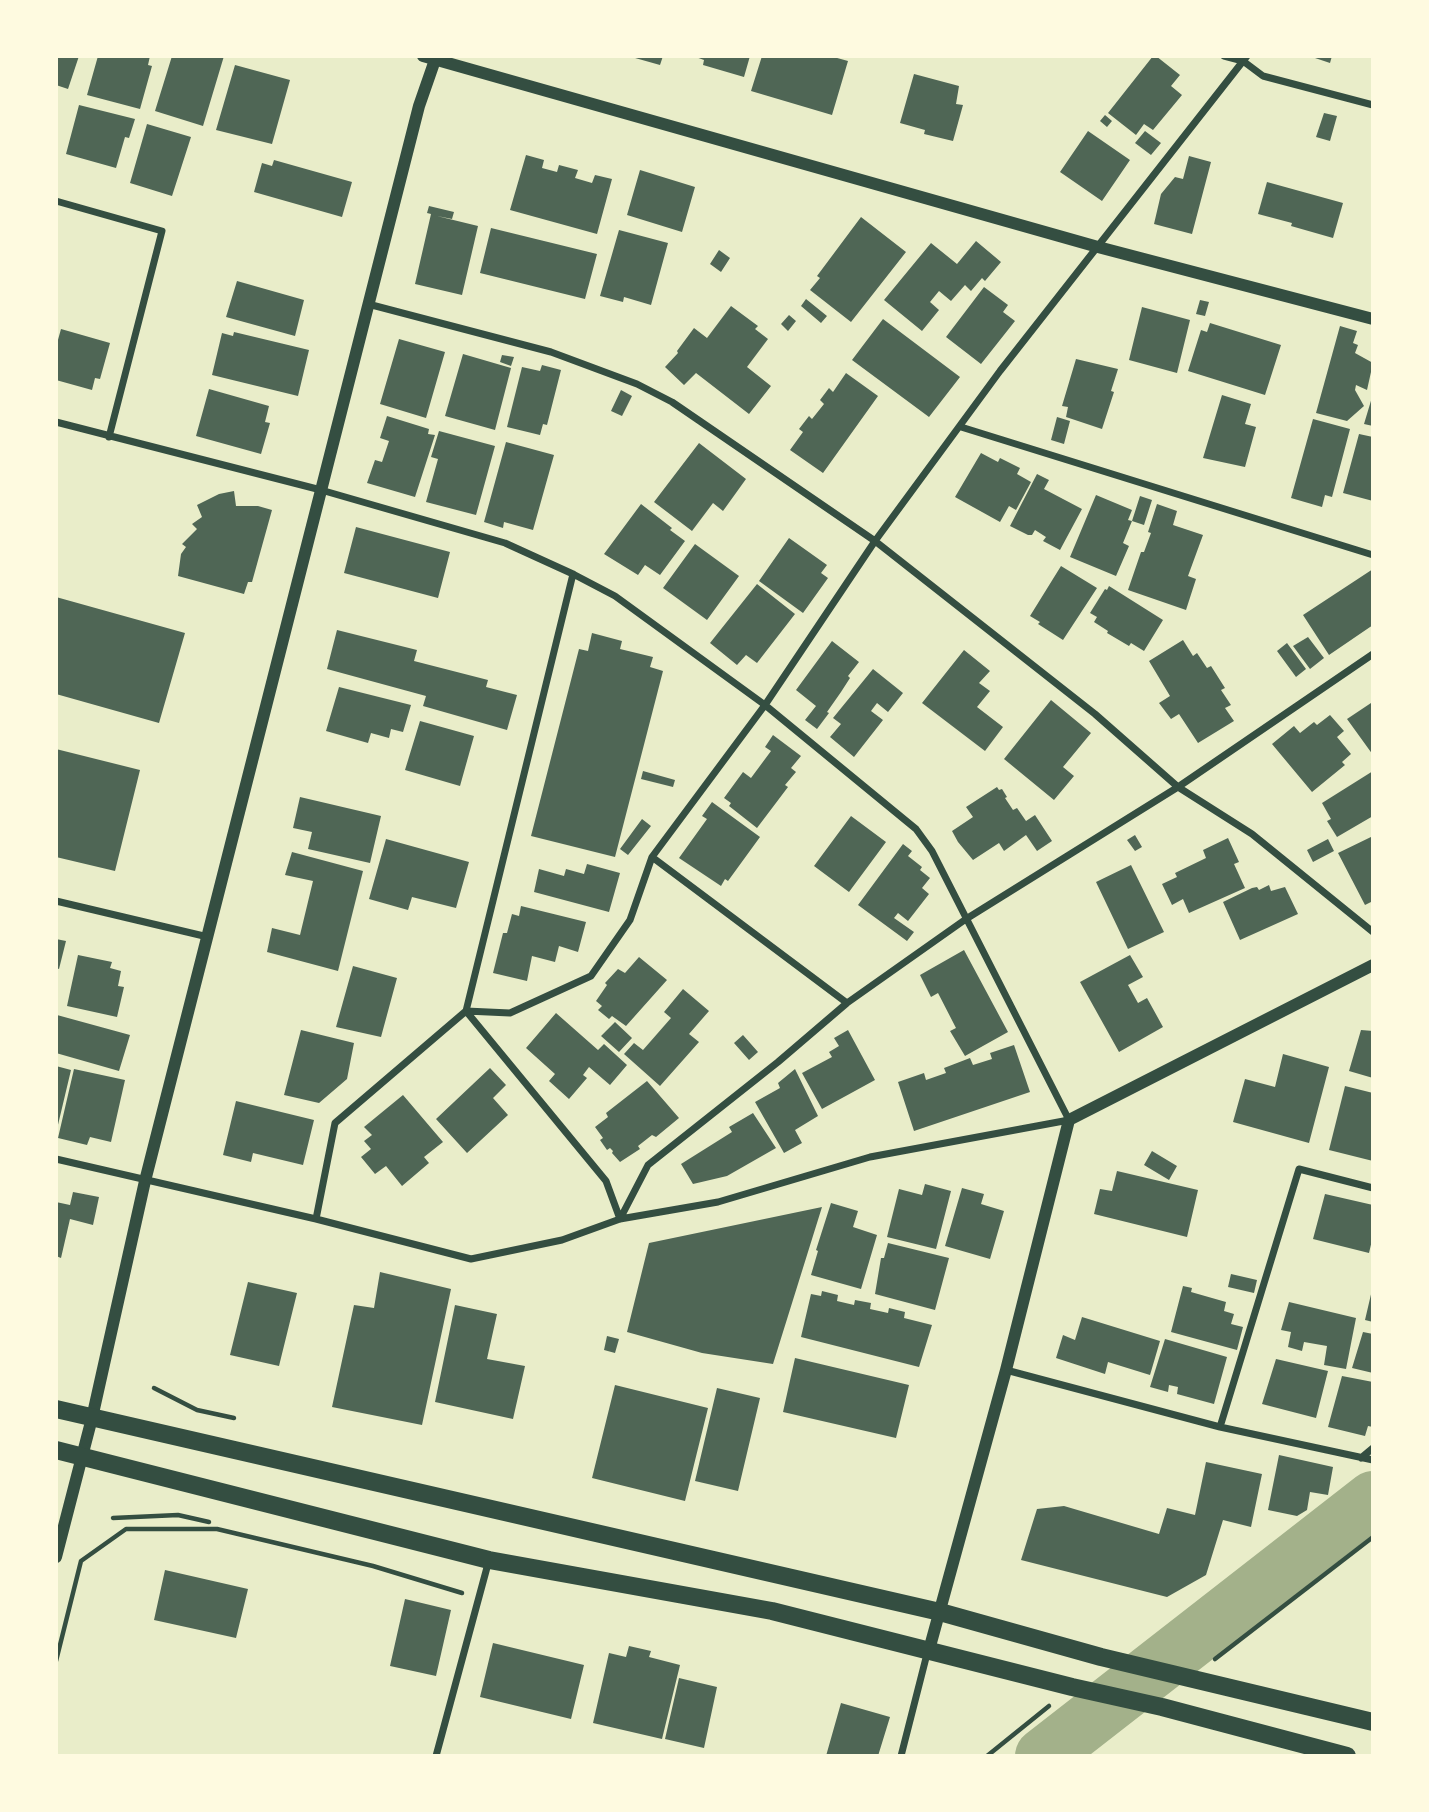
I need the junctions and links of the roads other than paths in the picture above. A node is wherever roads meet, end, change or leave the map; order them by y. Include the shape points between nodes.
1 (1224, 56) edge
2 (431, 57) edge
3 (1245, 59) edge
4 (1373, 105) edge
5 (56, 201) edge
6 (1098, 247) junction
7 (368, 304) junction
8 (1373, 319) edge
9 (56, 422) edge
10 (961, 428) junction
11 (109, 437) junction
12 (321, 490) junction
13 (875, 541) junction
14 (1373, 555) edge
15 (573, 574) junction
16 (1373, 654) edge
17 (765, 705) junction
18 (1178, 787) junction
19 (652, 857) junction
20 (56, 901) edge
21 (966, 919) junction
22 (1373, 932) edge
23 (208, 937) junction
24 (1373, 965) edge
25 (847, 1003) junction
26 (466, 1011) junction
27 (1069, 1120) junction
28 (56, 1159) edge
29 (145, 1181) junction
30 (1373, 1188) edge
31 (316, 1219) junction
32 (620, 1219) junction
33 (1006, 1370) junction
34 (56, 1409) edge
35 (92, 1418) junction
36 (1220, 1427) junction
37 (1373, 1448) edge
38 (56, 1450) edge
39 (83, 1456) junction
40 (1361, 1458) junction
41 (1373, 1460) edge
42 (56, 1557) edge
43 (489, 1560) junction
44 (940, 1612) junction
45 (929, 1650) junction
46 (1373, 1722) edge
47 (436, 1756) edge
48 (901, 1756) edge
49 (1347, 1756) edge

1 - 3 street
2 - 6 street
2 - 7 street
3 - 4 street via 1263,76
3 - 6 street
5 - 11 street via 162,231
6 - 8 street
6 - 10 street
7 - 12 street
7 - 13 street via 551,352 637,384 672,402
9 - 11 street
10 - 13 street
10 - 14 street
11 - 12 street
12 - 15 street via 505,543
12 - 23 street
13 - 17 street
13 - 18 street via 1096,714
15 - 17 street via 615,596
15 - 26 street
16 - 18 street
17 - 19 street
17 - 21 street via 916,829
18 - 21 street
18 - 22 street via 1252,834
19 - 25 street
19 - 26 street via 630,920 591,976 510,1013
20 - 23 street
21 - 25 street
21 - 27 street
23 - 29 street
24 - 27 street
25 - 32 street via 648,1165
26 - 31 street via 335,1123
26 - 32 street via 606,1181
27 - 32 street via 870,1157 718,1202
27 - 33 street
28 - 29 street
29 - 31 street
29 - 35 street
30 - 36 street via 1299,1169
31 - 32 street via 471,1259 562,1240
33 - 36 street
33 - 44 street
34 - 35 main road
35 - 39 street
35 - 44 main road
36 - 40 street
37 - 40 street
38 - 39 main road
39 - 42 street
39 - 43 main road
40 - 41 street
43 - 45 main road via 772,1611
43 - 47 street
44 - 45 street
44 - 46 main road via 1101,1657
45 - 48 street
45 - 49 main road

